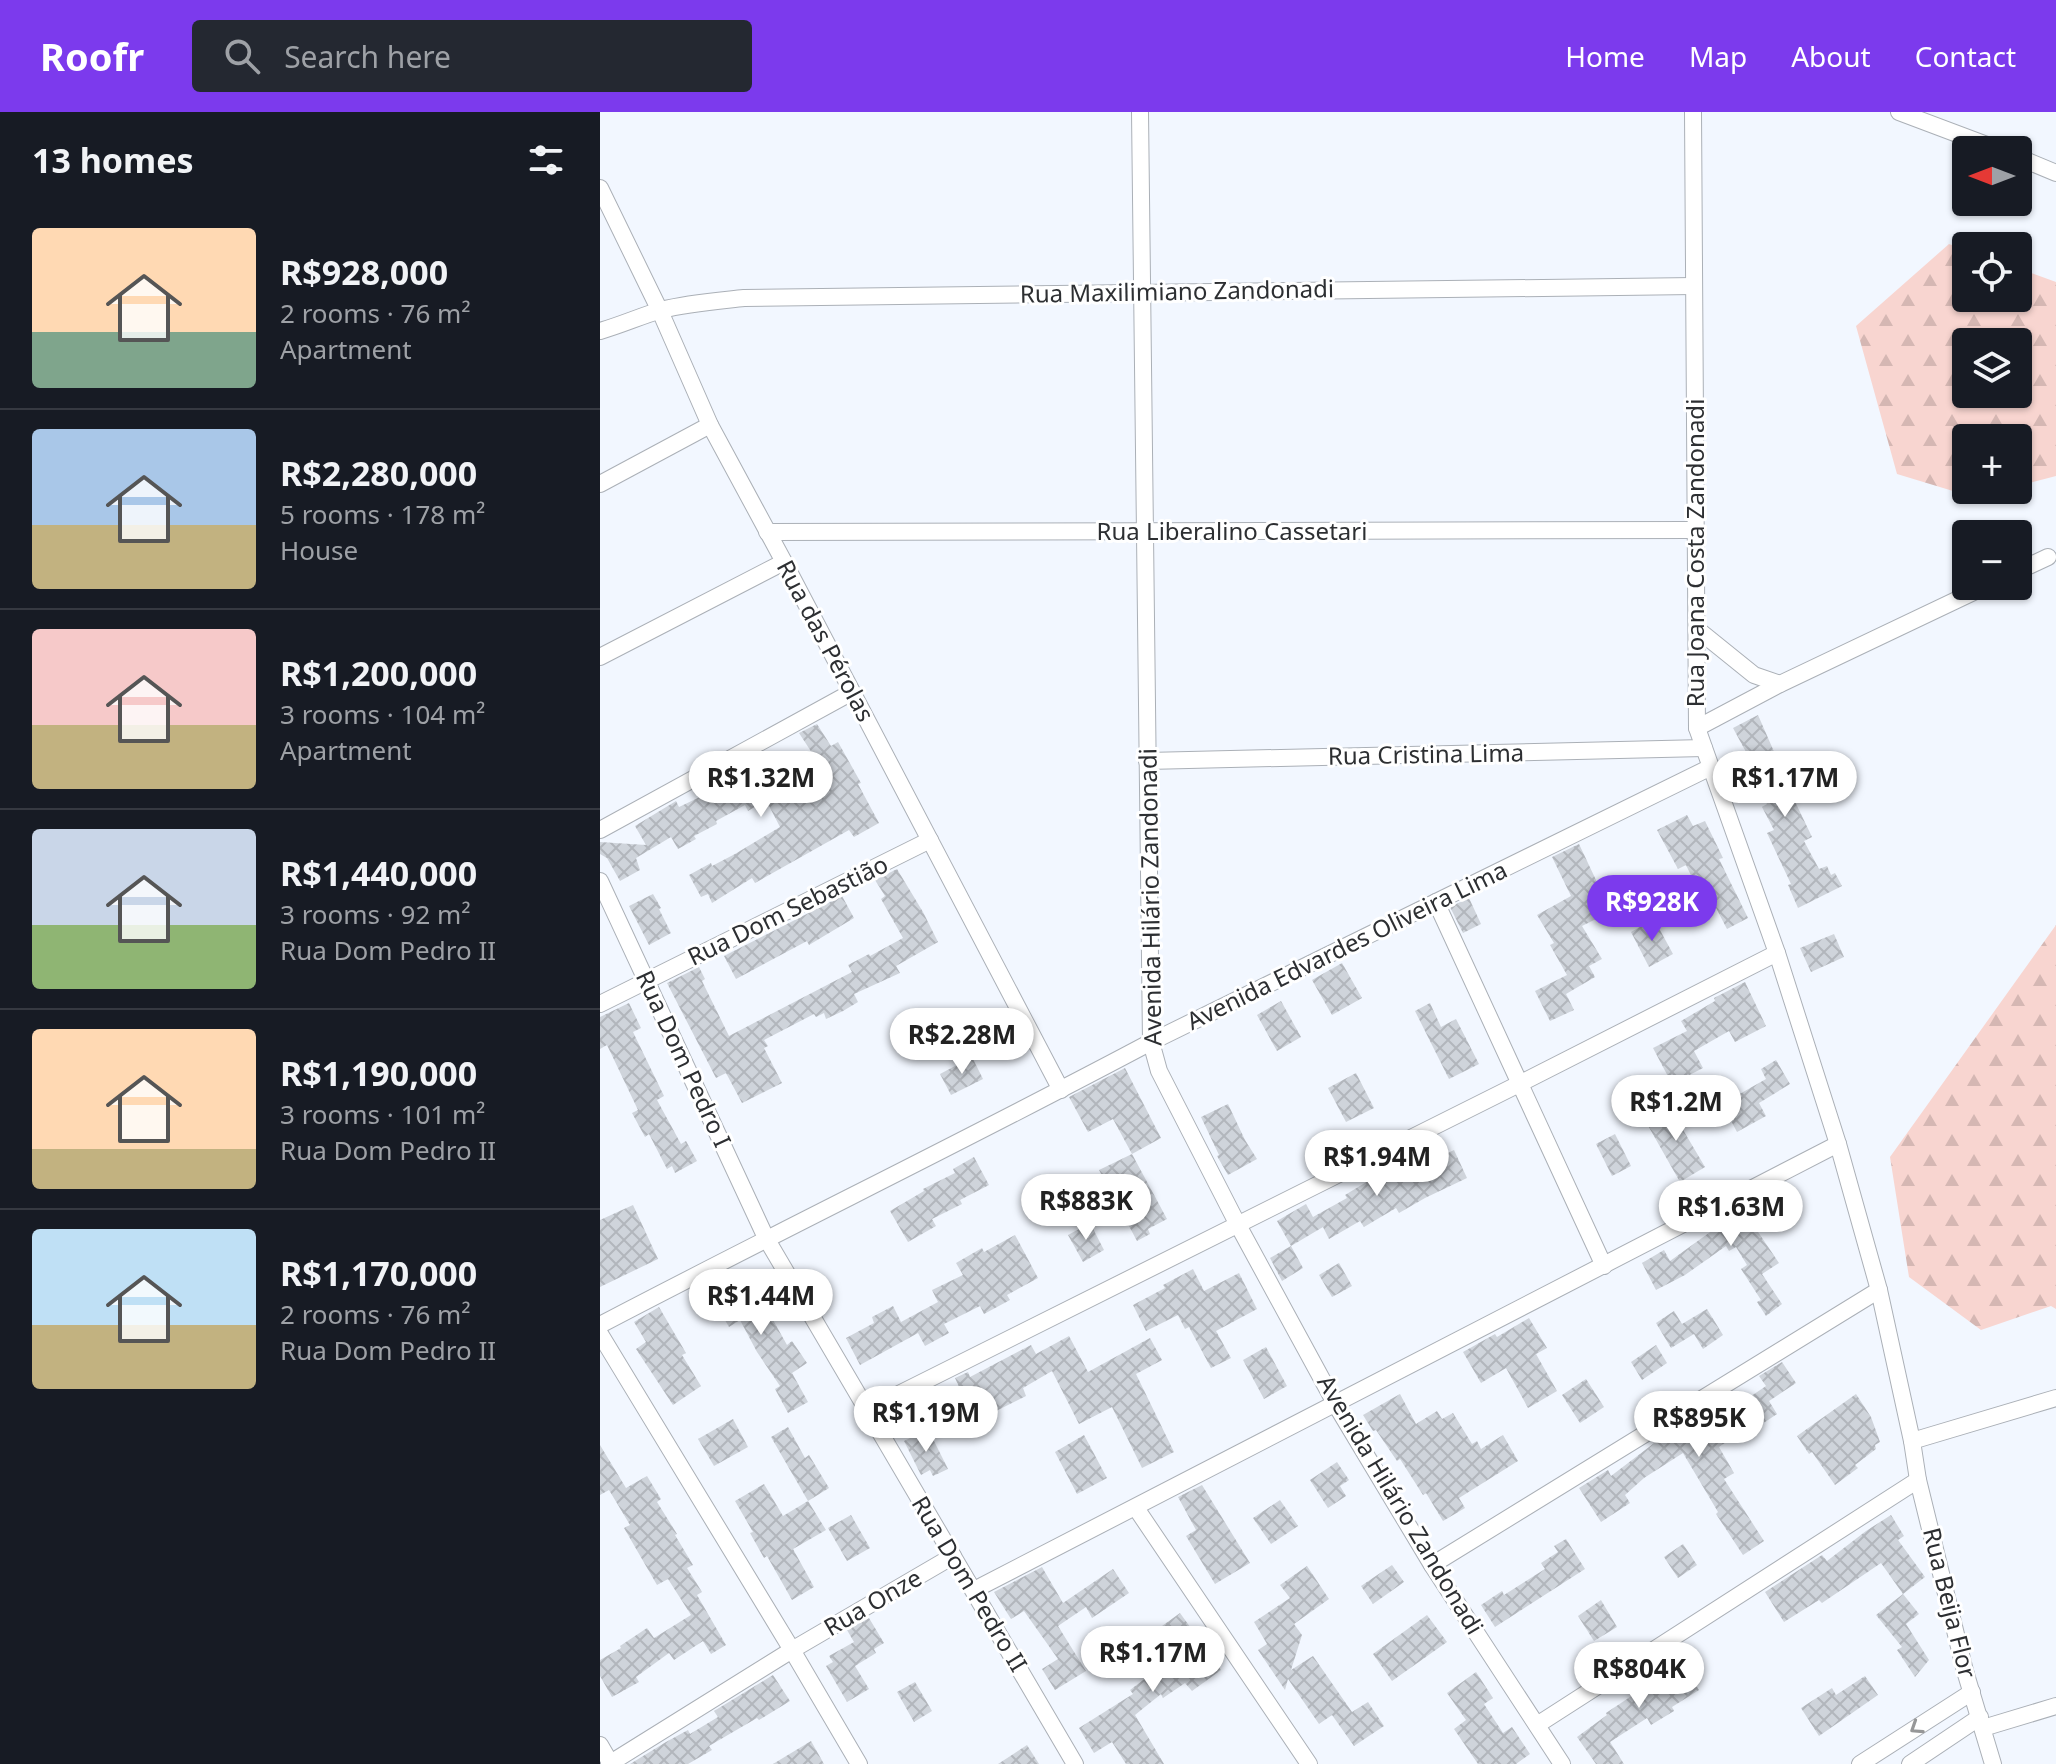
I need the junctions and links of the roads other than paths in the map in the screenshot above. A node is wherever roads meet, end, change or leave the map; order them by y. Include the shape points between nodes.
1 (1140, 112) edge
2 (1693, 112) edge
3 (1899, 112) edge
4 (1963, 136) edge
5 (2032, 163) edge
6 (2056, 173) edge
7 (600, 188) edge
8 (1694, 286) junction
9 (1142, 292) junction
10 (660, 311) junction
11 (600, 331) edge
12 (710, 425) junction
13 (600, 484) edge
14 (1696, 530) junction
15 (767, 532) junction
16 (1145, 532) junction
17 (2048, 557) dead end
18 (784, 562) junction
19 (2032, 564) edge
20 (1957, 600) edge
21 (1697, 629) junction
22 (600, 657) edge
23 (1780, 684) junction
24 (852, 692) junction
25 (1697, 728) junction
26 (1704, 748) junction
27 (1147, 761) junction
28 (1711, 767) junction
29 (600, 830) edge
30 (930, 840) junction
31 (600, 881) edge
32 (1436, 902) junction
33 (1777, 953) junction
34 (647, 981) junction
35 (600, 1004) edge
36 (1151, 1042) junction
37 (1521, 1083) junction
38 (1061, 1090) junction
39 (1838, 1144) junction
40 (1238, 1225) junction
41 (766, 1238) junction
42 (1604, 1266) junction
43 (1879, 1290) junction
44 (600, 1325) edge
45 (600, 1334) edge
46 (2056, 1398) edge
47 (1336, 1405) junction
48 (867, 1410) junction
49 (1912, 1441) junction
50 (1918, 1480) junction
51 (1136, 1508) junction
52 (953, 1556) junction
53 (1432, 1565) junction
54 (974, 1590) junction
55 (792, 1650) junction
56 (1972, 1692) junction
57 (2056, 1706) edge
58 (1982, 1722) junction
59 (1537, 1725) junction
60 (600, 1745) edge
61 (610, 1764) edge
62 (859, 1764) edge
63 (1075, 1764) edge
64 (1309, 1764) edge
65 (1562, 1764) edge
66 (1860, 1764) edge
67 (1910, 1764) edge
68 (1993, 1764) edge

1 - 9 street, Avenida Hilário Zandonadi
2 - 8 street, Rua Joana Costa Zandonadi
3 - 4 street
5 - 6 street
7 - 10 street, Rua das Pérolas
8 - 9 street, Rua Maxilimiano Zandonadi
8 - 14 street, Rua Joana Costa Zandonadi
9 - 10 street, Rua Maxilimiano Zandonadi via 744,298
9 - 16 street, Avenida Hilário Zandonadi
10 - 11 street, Rua Maxilimiano Zandonadi
10 - 12 street, Rua das Pérolas
12 - 13 street
12 - 15 street, Rua das Pérolas
14 - 16 street, Rua Liberalino Cassetari
14 - 21 street, Rua Joana Costa Zandonadi
15 - 16 street, Rua Liberalino Cassetari
15 - 18 street, Rua das Pérolas
16 - 27 street, Avenida Hilário Zandonadi
17 - 19 street
18 - 22 street
18 - 24 street, Rua das Pérolas
20 - 23 street
21 - 23 street via 1754,675
21 - 25 street, Rua Joana Costa Zandonadi
23 - 25 street
24 - 29 street
24 - 30 street, Rua das Pérolas
25 - 26 street, Rua Joana Costa Zandonadi
26 - 27 street, Rua Cristina Lima
26 - 28 street, Rua Joana Costa Zandonadi
27 - 36 street, Avenida Hilário Zandonadi
28 - 32 street, Avenida Edvardes Oliveira Lima
28 - 33 street, Rua Joana Costa Zandonadi
30 - 34 street, Rua Dom Sebastião
30 - 38 street, Rua das Pérolas
31 - 34 street, Rua Dom Pedro I
32 - 36 street, Avenida Edvardes Oliveira Lima
32 - 37 street
33 - 37 street
33 - 39 street, Rua Joana Costa Zandonadi
34 - 35 street, Rua Dom Sebastião
34 - 41 street, Rua Dom Pedro I
36 - 38 street, Avenida Edvardes Oliveira Lima
36 - 40 street, Avenida Hilário Zandonadi via 1159,1071
37 - 40 street
37 - 42 street
38 - 41 street, Avenida Edvardes Oliveira Lima
39 - 42 street
39 - 43 street, Rua Joana Costa Zandonadi
40 - 47 street, Avenida Hilário Zandonadi
40 - 48 street
41 - 44 street, Avenida Edvardes Oliveira Lima
41 - 48 street, Rua Dom Pedro II
42 - 47 street
43 - 49 street, Rua Joana Costa Zandonadi
43 - 53 street
45 - 55 street
46 - 49 street
47 - 51 street
47 - 53 street, Avenida Hilário Zandonadi
48 - 52 street, Rua Dom Pedro II
49 - 50 street, Rua Beija Flor
50 - 56 street, Rua Beija Flor
50 - 59 street
51 - 54 street
51 - 64 street
52 - 54 street, Rua Dom Pedro II
52 - 55 street, Rua Onze
53 - 59 street, Avenida Hilário Zandonadi
54 - 63 street, Rua Dom Pedro II
55 - 61 street, Rua Onze
55 - 62 street
56 - 58 street, Rua Beija Flor
56 -> 66 street
57 - 58 street
58 - 67 street
58 - 68 street, Rua Beija Flor
59 - 65 street, Avenida Hilário Zandonadi
60 - 61 street

